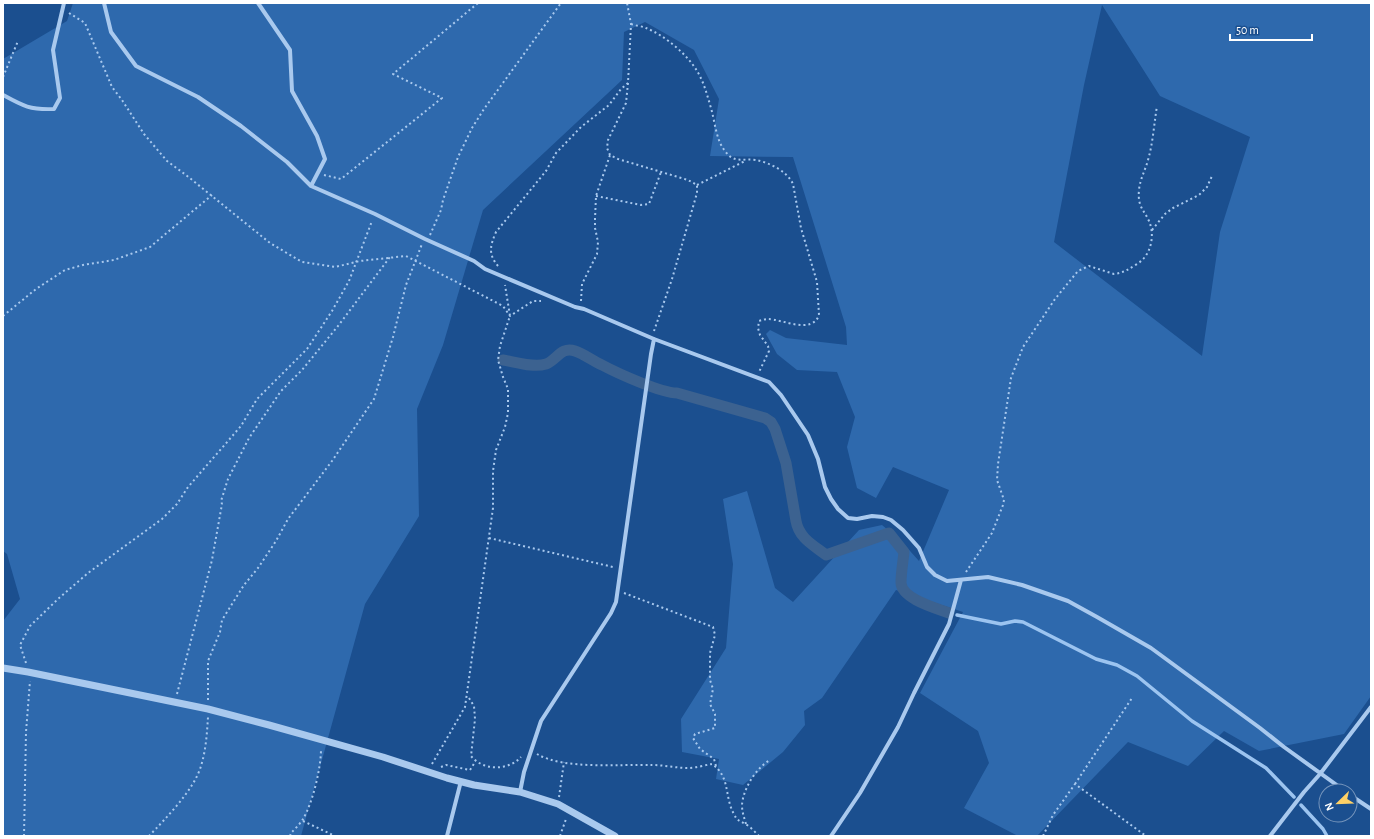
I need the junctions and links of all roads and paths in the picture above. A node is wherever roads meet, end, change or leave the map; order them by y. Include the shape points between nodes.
1 (64, 3) edge
2 (104, 3) edge
3 (258, 3) edge
4 (478, 3) edge
5 (561, 3) edge
6 (627, 3) edge
7 (63, 10) junction
8 (631, 24) junction
9 (18, 41) dead end
10 (3, 77) edge
11 (628, 83) junction
12 (3, 95) edge
13 (1157, 106) dead end
14 (610, 155) junction
15 (744, 160) junction
16 (661, 172) junction
17 (318, 173) junction
18 (1212, 176) dead end
19 (697, 185) junction
20 (311, 186) junction
21 (212, 196) junction
22 (596, 196) junction
23 (375, 214) junction
24 (1151, 230) junction
25 (426, 239) junction
26 (390, 257) junction
27 (416, 261) junction
28 (357, 262) junction
29 (503, 276) junction
30 (556, 298) junction
31 (580, 308) junction
32 (3, 316) edge
33 (510, 316) junction
34 (653, 338) junction
35 (757, 377) junction
36 (489, 538) junction
37 (620, 569) junction
38 (961, 580) junction
39 (617, 591) junction
40 (3, 668) edge
41 (28, 672) junction
42 (469, 698) dead end
43 (1132, 698) dead end
44 (175, 703) junction
45 (1371, 707) edge
46 (208, 709) junction
47 (321, 740) junction
48 (532, 748) junction
49 (770, 760) dead end
50 (475, 762) junction
51 (564, 762) junction
52 (716, 766) junction
53 (428, 772) junction
54 (1320, 774) junction
55 (438, 776) junction
56 (461, 781) junction
57 (1333, 783) edge
58 (1075, 784) junction
59 (520, 792) junction
60 (1358, 800) edge
61 (558, 804) junction
62 (1371, 809) edge
63 (569, 810) junction
64 (302, 821) junction
65 (746, 824) junction
66 (24, 836) edge
67 (149, 836) edge
68 (290, 836) edge
69 (335, 836) edge
70 (447, 836) edge
71 (560, 836) edge
72 (616, 836) edge
73 (759, 836) edge
74 (831, 836) edge
75 (1043, 836) edge
76 (1146, 836) edge
77 (1270, 836) edge

1 - 7 street
2 - 20 street via 111,32 136,66 198,98 241,126 287,162
3 - 17 street via 290,50 292,91 317,136 325,158
4 - 17 path via 393,74 442,98 341,179
5 - 25 path via 472,128 458,157 435,226
6 - 8 path
7 - 12 street via 53,50 60,98 54,109 21,105
7 - 21 path via 85,23 112,87 144,134 167,161
8 - 11 path
8 - 15 path via 666,39 697,70 724,150 730,157
9 - 10 path
11 - 14 path via 626,103 608,140 607,148
11 - 29 path via 609,105 582,126 556,153 546,171 496,232 491,243 492,259
13 - 24 path via 1148,160 1138,191 1139,204
14 - 16 path
14 - 22 path
15 - 19 path
15 - 35 path via 755,160 771,166 791,179 818,292 819,315 813,323 795,325 769,319 759,320 758,328 769,351
16 - 19 path
16 - 22 path via 649,204 640,205
17 - 20 street
18 - 24 path via 1207,187 1199,195 1173,208
19 - 34 path via 697,193
20 - 23 street
21 - 28 path via 270,243 302,262 335,267
21 - 32 path via 150,247 114,260 65,270 36,289
22 - 31 path via 597,254 582,284
23 - 25 street
23 - 28 path
24 - 38 path via 1150,245 1144,260 1125,272 1114,274 1089,266 1078,271 1055,299 1023,348 1012,378 998,464 997,480 1004,500 1003,505 992,532
25 - 27 path
25 - 29 street
26 - 27 path via 406,256
26 - 28 path
26 - 44 path via 338,326 281,391 249,438 228,479 221,502 212,560
27 - 33 path via 503,306
27 - 46 path via 406,285 374,399 288,519 222,620 208,662
28 - 41 path via 332,311 307,349 257,399 240,426 188,487 177,504 162,519 88,573 30,626 20,645
29 - 30 street
29 - 33 path
30 - 31 street
30 - 33 path via 533,301
31 - 34 street
33 - 36 path via 498,360 508,389 508,414 496,450
34 - 35 street
34 - 37 street
35 - 38 street via 769,382 781,395 808,435 825,487 838,509 848,518 872,516 891,520 919,548 927,567 935,574 947,581
36 - 37 path
36 - 53 path via 465,707
37 - 39 street
38 - 54 street via 988,577 1022,585 1080,608 1151,648
38 - 74 street via 950,624 898,727 860,793
39 - 48 street via 611,613 541,721
39 - 52 path via 713,627 715,635 710,653 710,680 713,689 710,704 715,714 715,728 695,734 693,738 700,749 714,759
40 - 41 street
41 - 44 street
41 - 66 path via 31,684 26,732
42 - 50 path via 474,706 471,756
43 - 58 path
44 - 46 street
45 - 54 street
46 - 47 street
46 - 67 path via 207,739 201,767 185,794
47 - 53 street
47 - 64 path via 321,764
48 - 50 path via 526,746 520,758 505,767 486,767
48 - 51 path via 542,758
48 - 59 street
49 - 65 path via 758,770 746,790 742,812
50 - 55 path via 470,770 446,765 440,767
51 - 52 path via 603,766
51 - 61 path
52 - 65 path via 723,777 733,813 739,821
53 - 55 street
54 - 57 street
54 - 77 street
55 - 56 street
56 - 59 street
56 - 70 street
58 - 75 path via 1053,815
58 - 76 path
59 - 61 street
60 - 62 street
61 - 63 street
63 - 71 path
63 - 72 street
64 - 68 path
64 - 69 path
65 - 73 path

